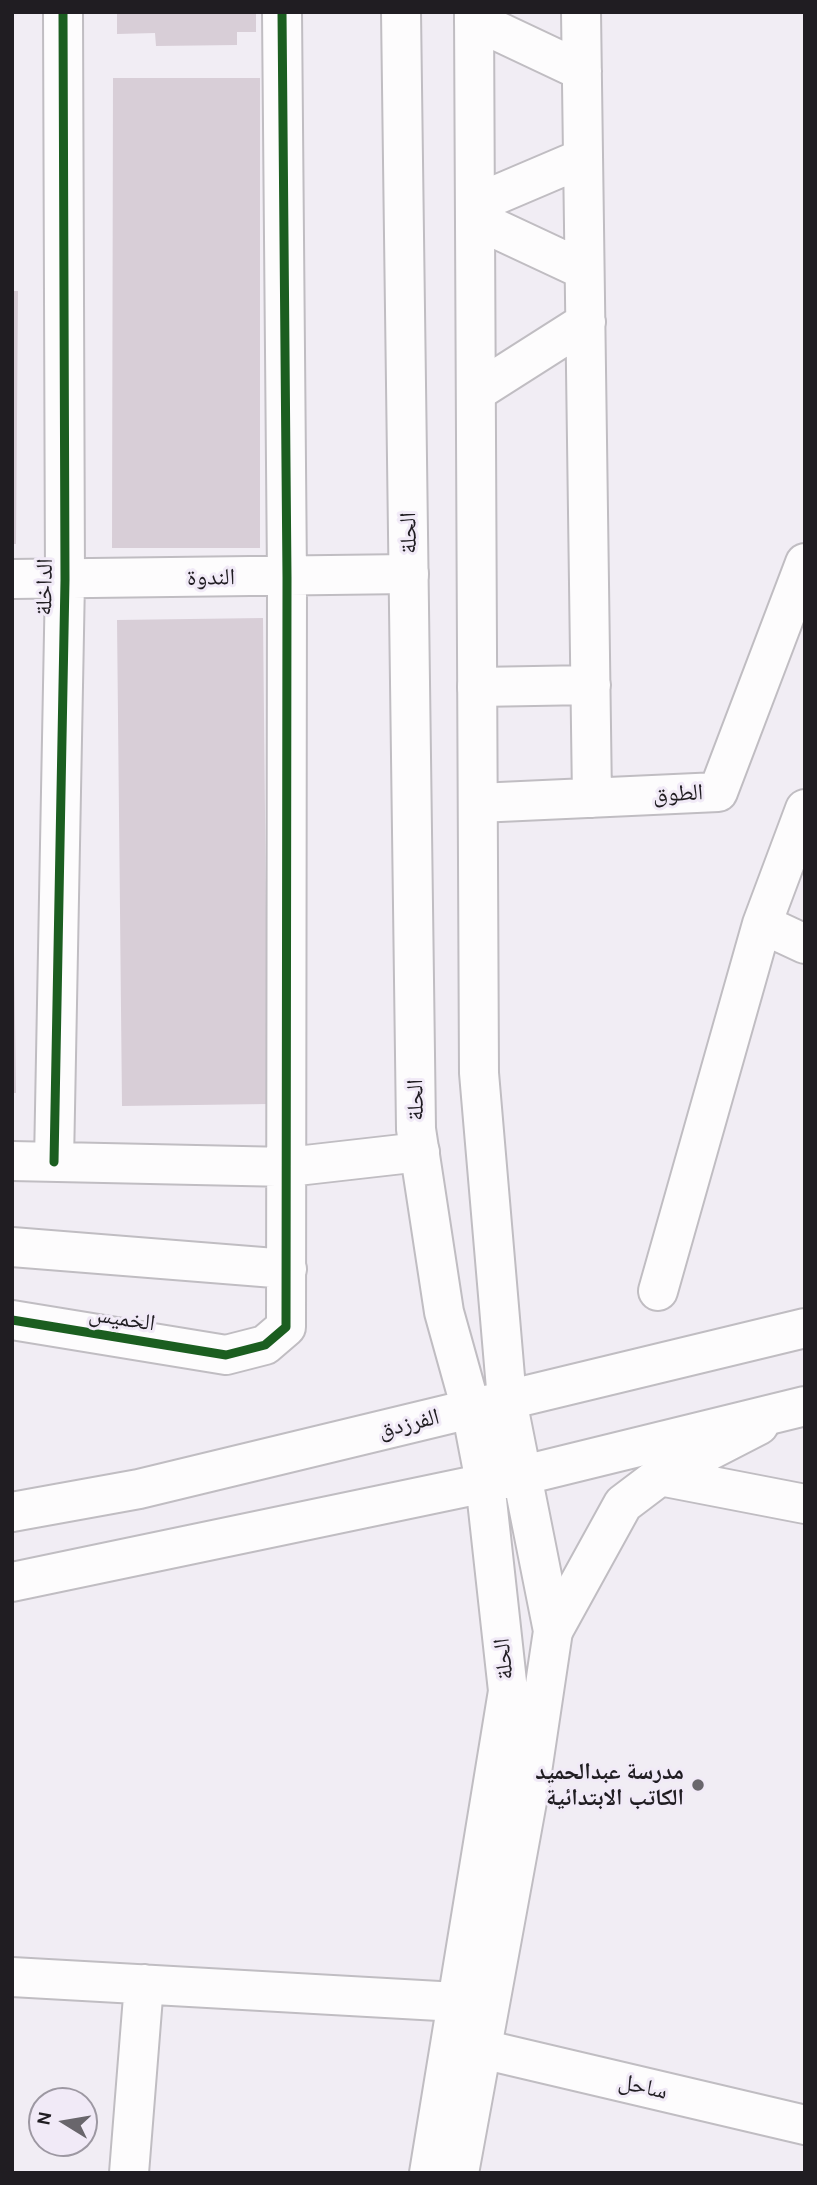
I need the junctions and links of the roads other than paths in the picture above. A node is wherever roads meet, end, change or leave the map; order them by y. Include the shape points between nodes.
1 (63, 12) edge
2 (282, 12) edge
3 (401, 12) edge
4 (581, 12) edge
5 (474, 16) edge
6 (582, 72) junction
7 (583, 158) junction
8 (475, 211) junction
9 (584, 270) junction
10 (586, 322) junction
11 (476, 392) junction
12 (805, 563) edge
13 (409, 574) junction
14 (287, 578) junction
15 (12, 579) edge
16 (65, 580) junction
17 (591, 685) junction
18 (477, 687) junction
19 (592, 798) junction
20 (478, 803) junction
21 (805, 809) edge
22 (762, 924) junction
23 (805, 944) edge
24 (420, 1152) junction
25 (12, 1161) edge
26 (54, 1163) junction
27 (288, 1167) junction
28 (12, 1247) edge
29 (287, 1269) junction
30 (658, 1291) dead end
31 (12, 1320) edge
32 (805, 1328) edge
33 (508, 1400) junction
34 (798, 1408) edge
35 (471, 1409) junction
36 (524, 1475) junction
37 (660, 1476) junction
38 (485, 1482) junction
39 (805, 1504) edge
40 (22, 1507) edge
41 (12, 1583) edge
42 (553, 1631) junction
43 (12, 1977) edge
44 (144, 1984) junction
45 (457, 2001) junction
46 (482, 2049) junction
47 (805, 2125) edge
48 (130, 2173) edge
49 (429, 2173) edge
50 (460, 2173) edge

1 - 16 street, الداخلة
2 - 14 street
3 - 13 street, الحلة
4 - 6 street
5 - 6 street
5 - 8 street, الحلة
6 - 7 street
7 - 8 street
7 - 9 street
8 - 9 street
8 - 11 street, الحلة
9 - 10 street
10 - 11 street
10 - 17 street
11 - 18 street, الحلة
12 - 19 street, الطوق via 718,792
13 - 14 street, الندوة
13 - 24 street, الحلة via 416,1129
14 - 16 street, الندوة
14 - 27 street
15 - 16 street, الندوة
16 - 26 street, الداخلة
17 - 18 street
17 - 19 street
18 - 20 street, الحلة
19 - 20 street, الطوق
20 - 33 street, الحلة via 479,1073
21 - 22 street
22 - 23 street
22 - 30 street
24 - 27 street
24 - 35 street, الحلة via 444,1312
25 - 26 street
26 - 27 street
27 - 29 street
28 - 29 street
29 - 31 street, الخميس via 286,1327 265,1345 226,1355
32 - 33 street, الفرزدق
33 - 35 street, الفرزدق
33 - 36 street, الحلة
34 - 36 street
34 - 37 street
35 - 38 street, الحلة
35 - 40 street, الفرزدق via 139,1489
36 - 38 street
36 - 42 street, الحلة
37 - 39 street
37 - 42 street via 623,1504
38 - 41 street
38 - 45 street, الحلة via 508,1691
42 - 46 street, الحلة
43 - 44 street
44 - 45 street
44 - 48 street
45 - 49 street, الحلة
46 - 47 street, ساحل
46 - 50 street, الحلة

